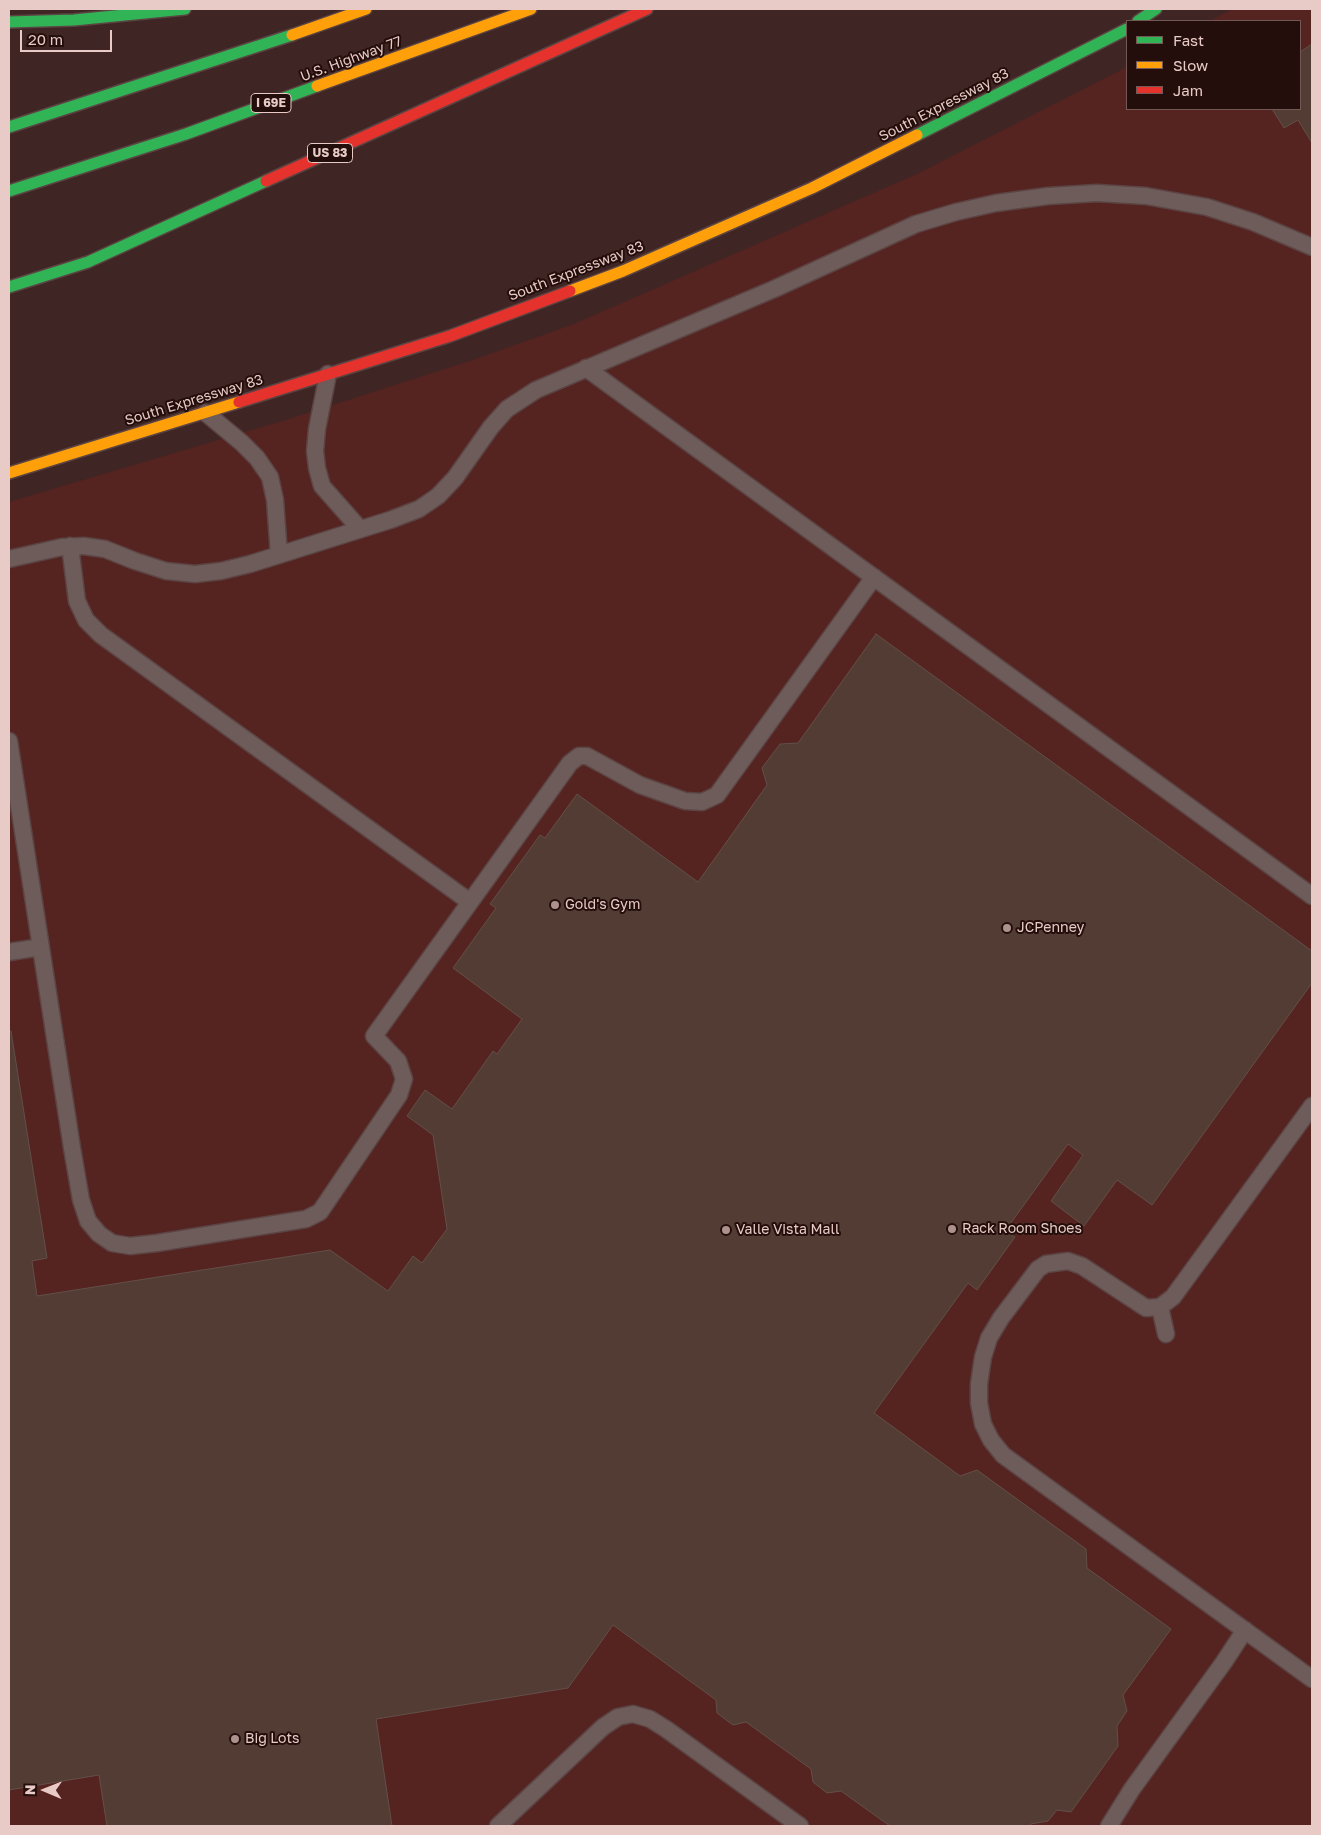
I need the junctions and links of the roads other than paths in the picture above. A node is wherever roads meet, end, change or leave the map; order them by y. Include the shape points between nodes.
1 (185, 9) edge
2 (366, 9) edge
3 (531, 9) edge
4 (647, 9) edge
5 (1156, 9) edge
6 (1140, 20) edge
7 (9, 22) edge
8 (1126, 30) edge
9 (9, 127) edge
10 (9, 191) edge
11 (1312, 247) edge
12 (9, 287) edge
13 (586, 368) junction
14 (328, 374) junction
15 (206, 412) junction
16 (9, 473) edge
17 (360, 529) junction
18 (70, 546) junction
19 (279, 556) junction
20 (9, 559) edge
21 (874, 577) junction
22 (9, 741) edge
23 (1312, 896) edge
24 (470, 902) junction
25 (41, 947) junction
26 (9, 952) edge
27 (1312, 1106) edge
28 (1160, 1307) junction
29 (1166, 1334) dead end
30 (1245, 1630) junction
31 (1312, 1679) edge
32 (498, 1826) edge
33 (800, 1826) edge
34 (1109, 1826) edge

1 - 7 main road via 74,20
2 - 9 main road
3 - 10 main road, U.S. Highway 77 / I 69E via 186,134
4 - 12 main road, US 83 via 88,262
5 - 6 main road
8 - 14 main road, South Expressway 83 via 812,188 623,271 450,336
11 - 13 lane via 1254,222 1207,207 1146,196 1097,193 996,203 916,224 769,291
13 - 17 lane via 536,390 507,409 438,496 419,509
13 - 21 lane
14 - 15 main road, South Expressway 83
14 - 17 lane via 317,429 317,468 322,486
15 - 16 main road, South Expressway 83
15 - 19 lane via 252,453 270,477
17 - 19 lane
18 - 19 lane via 105,549 166,571 194,574
18 - 20 lane
18 - 24 lane via 77,601 86,620 102,635
21 - 23 lane
21 - 24 lane via 717,795 702,802 684,801 640,785 587,756 579,756 570,763
22 - 25 lane
24 - 25 lane via 374,1036 398,1061 404,1079 402,1087 320,1212 306,1219 157,1244 130,1246 112,1243 88,1221 72,1148
25 - 26 lane
27 - 28 lane via 1184,1284
28 - 29 lane
28 - 30 lane via 1146,1308 1082,1266 1068,1261 1046,1264 1038,1270 988,1338 979,1384 983,1424 1003,1455
30 - 31 lane
30 - 34 lane
32 - 33 lane via 603,1727 618,1716 633,1714 666,1729

